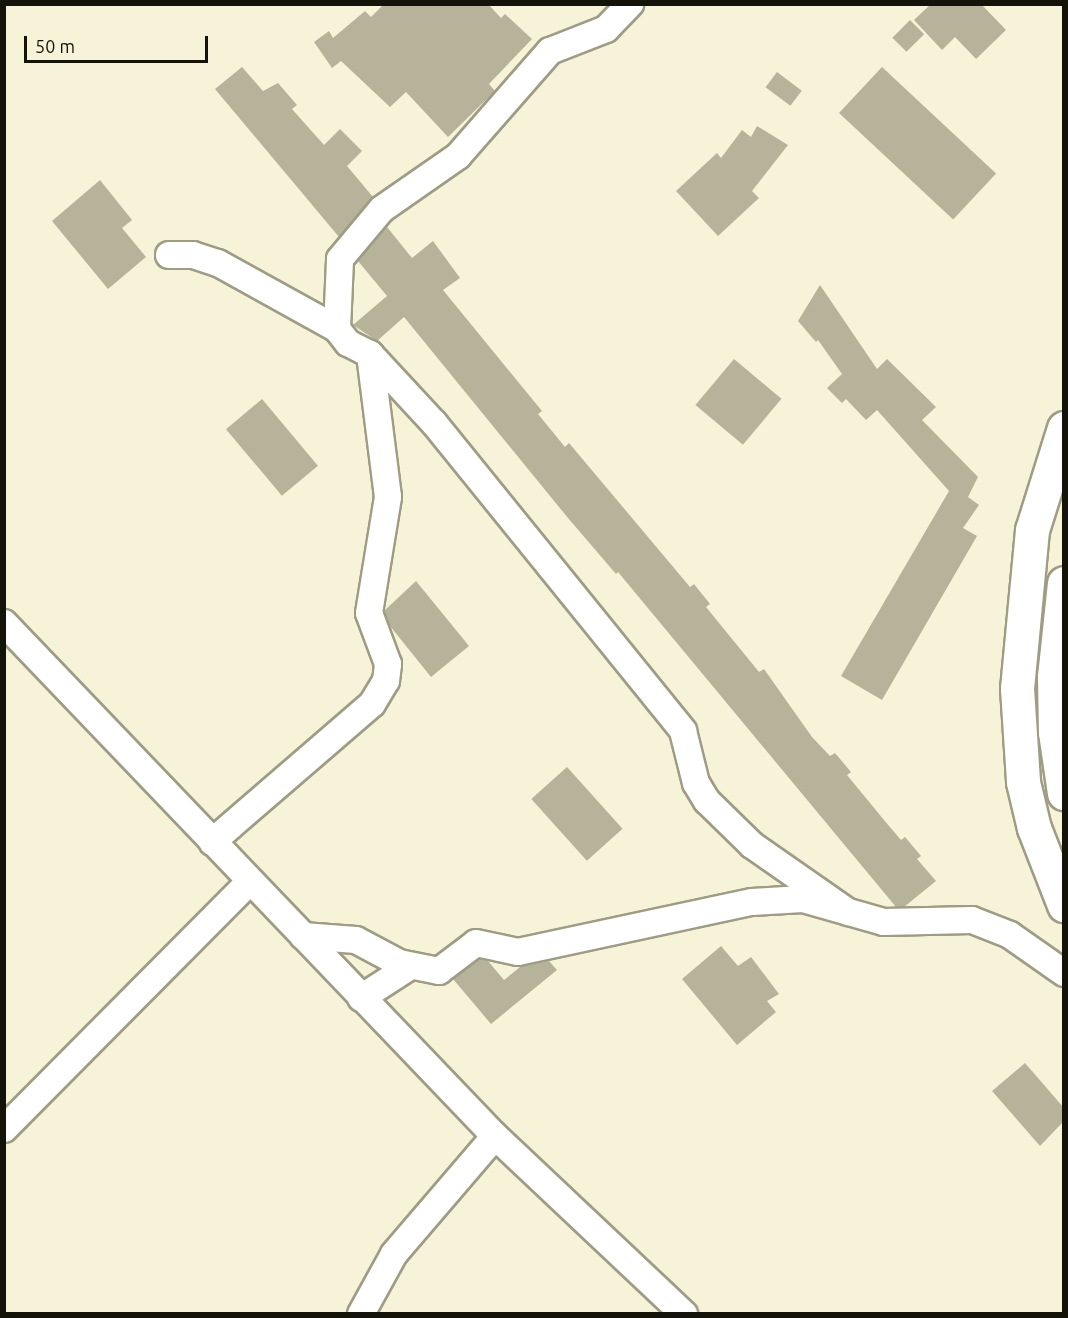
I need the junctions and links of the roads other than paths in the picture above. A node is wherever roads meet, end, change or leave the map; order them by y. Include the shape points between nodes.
1 (630, 4) edge
2 (169, 255) dead end
3 (336, 328) junction
4 (370, 354) junction
5 (1064, 428) edge
6 (1064, 583) edge
7 (4, 623) edge
8 (1064, 792) edge
9 (212, 842) junction
10 (249, 882) junction
11 (1064, 905) edge
12 (848, 912) junction
13 (303, 936) junction
14 (409, 967) junction
15 (1064, 973) edge
16 (361, 998) junction
17 (4, 1129) edge
18 (495, 1136) junction
19 (361, 1314) edge
20 (684, 1314) edge

1 - 3 street via 606,29 550,51 458,156 382,208 340,259
2 - 3 street via 193,255 218,263
3 - 4 street via 348,343
4 - 9 street via 388,497 369,613 388,664 386,681 372,704
4 - 12 street via 434,423 683,731 696,783 707,801 753,845
5 - 11 highway via 1032,530 1017,688 1023,782 1034,828
6 - 8 highway via 1054,677 1055,732
7 - 9 street
9 - 10 street
10 - 13 street
10 - 17 street
12 - 14 street via 803,899 752,902 518,952 476,943 439,971
12 - 15 street via 884,922 972,920 1010,935
13 - 14 street via 356,940
13 - 16 street
14 - 16 street
16 - 18 street
18 - 19 street via 394,1254
18 - 20 street

